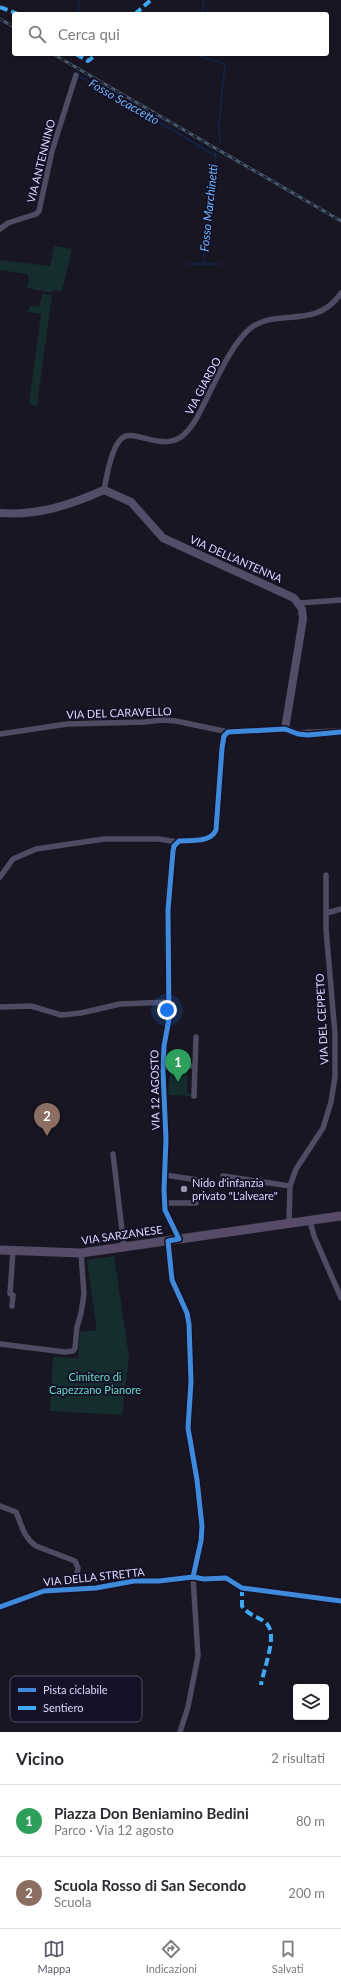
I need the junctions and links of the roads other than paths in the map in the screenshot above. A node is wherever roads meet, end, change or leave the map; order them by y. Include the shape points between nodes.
1 (76, 75) dead end
2 (0, 229) edge
3 (341, 293) edge
4 (104, 490) junction
5 (0, 513) edge
6 (341, 600) edge
7 (299, 603) junction
8 (285, 729) junction
9 (228, 732) junction
10 (341, 732) edge
11 (0, 734) edge
12 (177, 842) junction
13 (326, 875) dead end
14 (0, 878) edge
15 (341, 909) edge
16 (327, 913) junction
17 (170, 1002) junction
18 (0, 1007) edge
19 (196, 1037) dead end
20 (163, 1066) junction
21 (195, 1066) junction
22 (194, 1096) dead end
23 (113, 1154) dead end
24 (165, 1175) junction
25 (223, 1176) dead end
26 (198, 1180) dead end
27 (290, 1186) junction
28 (194, 1201) dead end
29 (165, 1203) junction
30 (341, 1216) edge
31 (310, 1221) junction
32 (289, 1223) junction
33 (179, 1239) junction
34 (168, 1241) junction
35 (124, 1247) junction
36 (0, 1250) edge
37 (12, 1251) junction
38 (81, 1253) junction
39 (341, 1298) edge
40 (12, 1306) dead end
41 (0, 1344) edge
42 (0, 1506) edge
43 (193, 1577) junction
44 (75, 1588) junction
45 (0, 1607) edge
46 (180, 1732) edge

1 - 2 street, VIA ANTENNINO via 52,151 39,211 8,223
3 - 4 street, VIA GIARDO via 331,304 313,314 253,326 235,348 195,421 181,438 160,442 125,435 115,447
4 - 5 street via 62,507 40,512
4 - 7 street, VIA DELL'ANTENNA via 131,502 163,538 277,589
6 - 7 street
7 - 8 street via 303,619
8 - 9 street, VIA DEL CARAVELLO
8 - 10 street via 298,734
9 - 11 street, VIA DEL CARAVELLO via 162,720 67,724
9 - 12 street via 224,736 222,748 216,830 211,837
12 - 14 street via 159,839 112,839 36,849 13,859
12 - 17 street, VIA 12 AGOSTO via 173,850 168,893
13 - 16 street, VIA DEL CEPPETO
15 - 16 street
16 - 27 street, VIA DEL CEPPETO via 326,929 335,1034 335,1077 323,1128 299,1164
17 - 18 street via 120,1004 66,1014 31,1006
17 - 20 street, VIA 12 AGOSTO
19 - 21 street
20 - 21 street
20 - 24 street, VIA 12 AGOSTO
21 - 22 street
23 - 35 street
24 - 26 street
24 - 29 street, VIA 12 AGOSTO
25 - 27 street
27 - 32 street, VIA DEL CEPPETO
28 - 29 street
29 - 33 street, VIA 12 AGOSTO
30 - 31 main road, VIA SARZANESE
31 - 32 main road, VIA SARZANESE
31 - 39 street
32 - 33 main road, VIA SARZANESE
33 - 34 main road, VIA SARZANESE
34 - 35 main road, VIA SARZANESE
34 - 43 street via 172,1280 187,1313 189,1324 191,1382 188,1428 202,1526
35 - 38 main road, VIA SARZANESE
36 - 37 main road, VIA SARZANESE
37 - 38 main road, VIA SARZANESE
37 - 40 street
38 - 41 street via 84,1294 73,1351
42 - 44 street via 16,1512 21,1529 30,1542 75,1560 78,1568
43 - 44 street, VIA DELLA STRETTA
43 - 46 street via 198,1656 188,1707
44 - 45 street, VIA DELLA STRETTA via 44,1591

